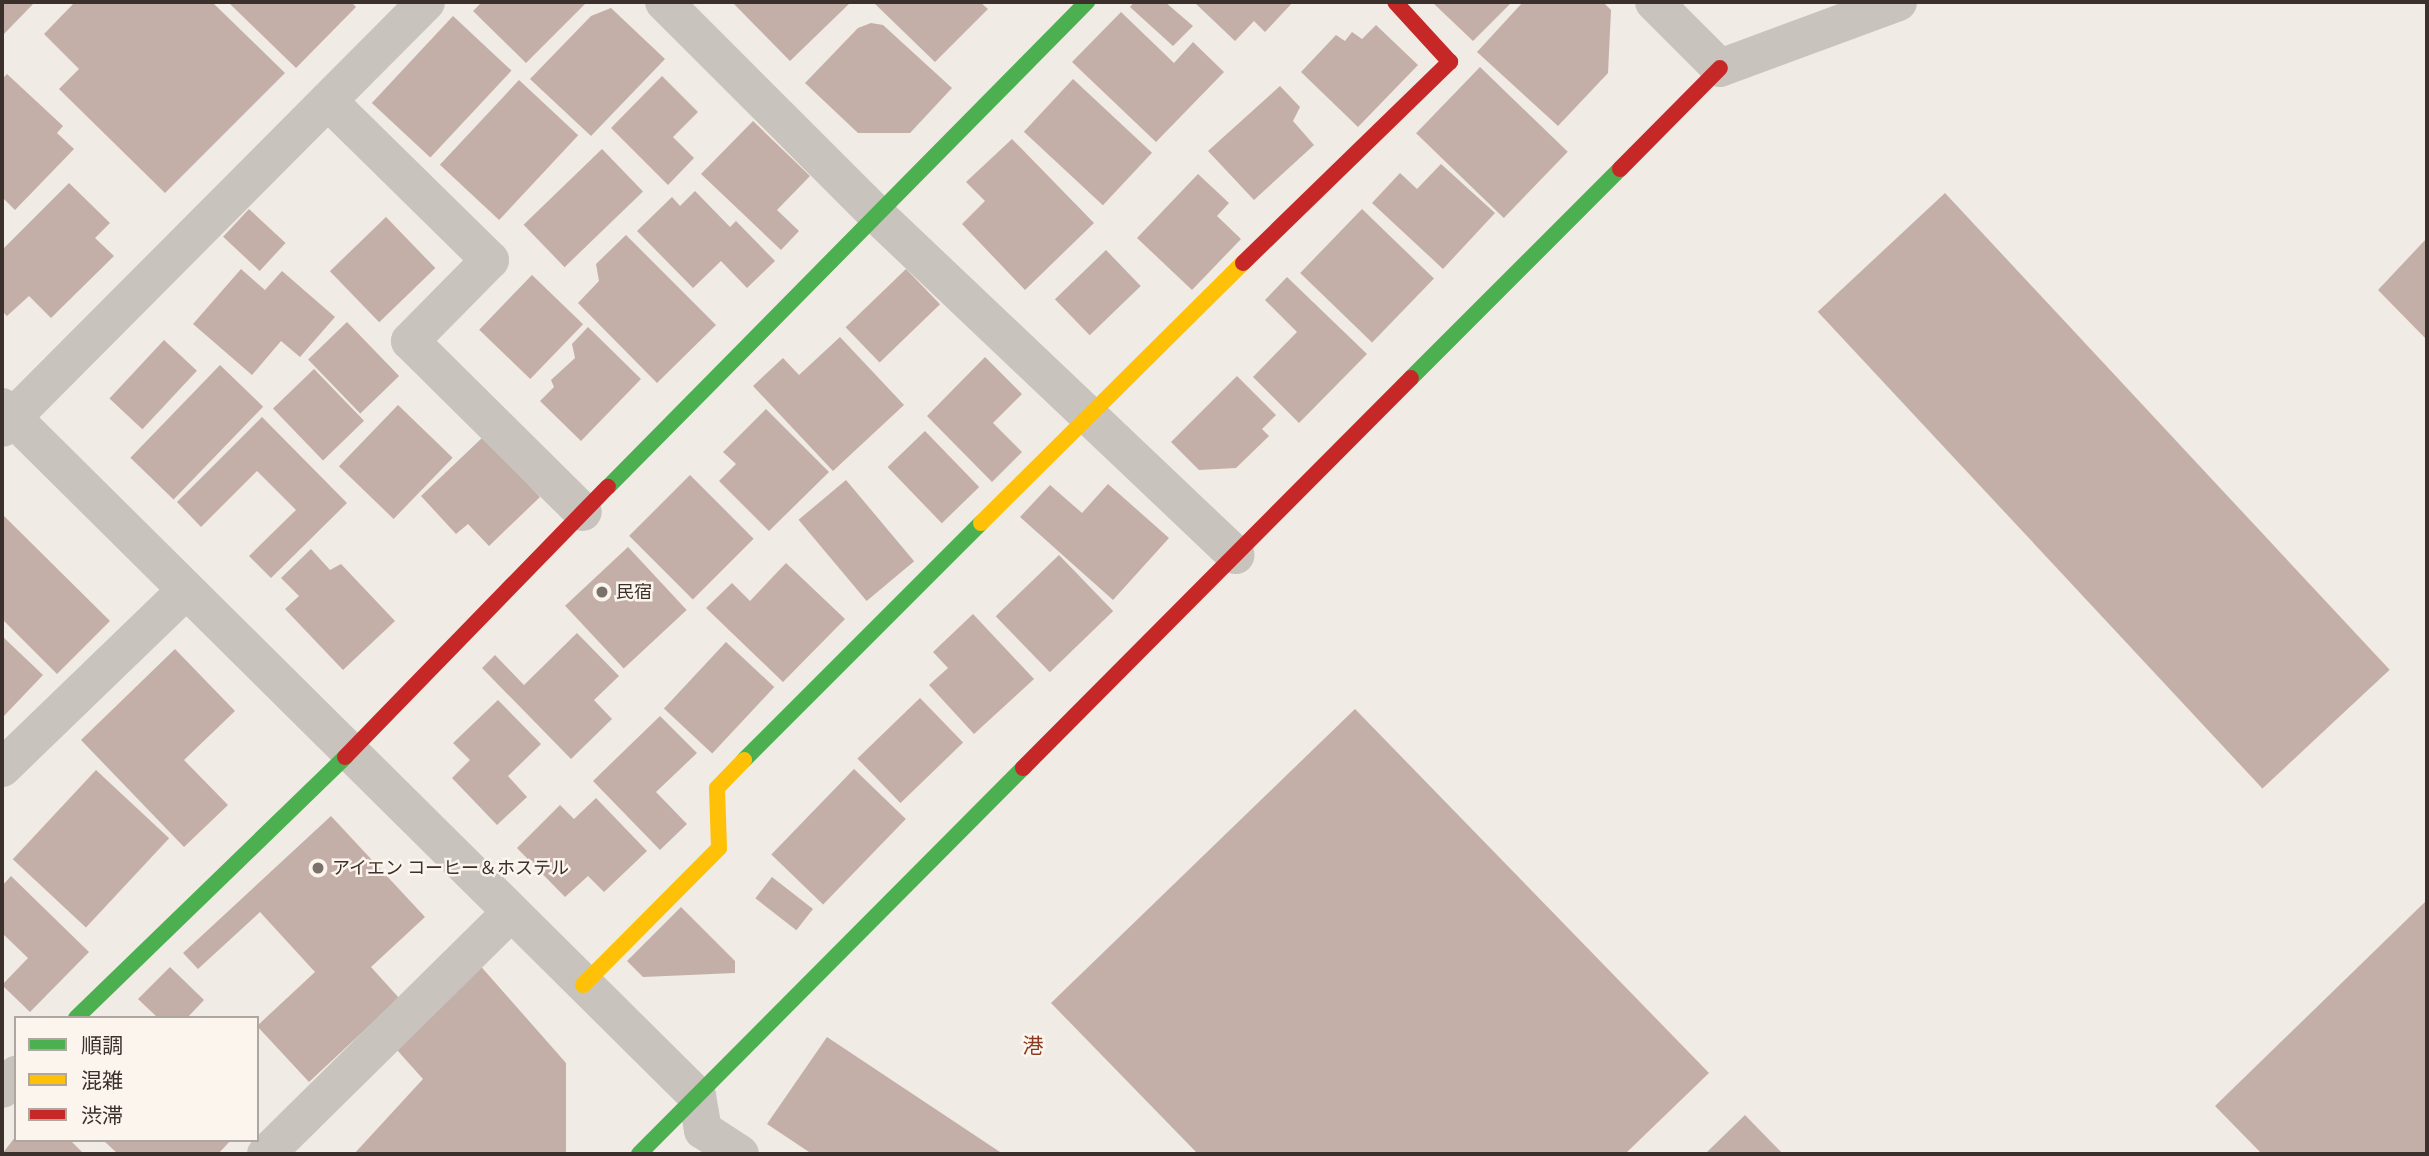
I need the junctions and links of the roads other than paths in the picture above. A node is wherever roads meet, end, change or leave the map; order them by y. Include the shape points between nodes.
1 (426, 2) edge
2 (664, 2) edge
3 (1087, 2) edge
4 (1395, 2) edge
5 (1654, 2) edge
6 (1898, 2) edge
7 (1720, 68) junction
8 (328, 101) junction
9 (875, 213) junction
10 (1088, 415) junction
11 (5, 418) edge
12 (583, 512) junction
13 (1236, 555) junction
14 (186, 591) junction
15 (348, 754) junction
16 (2, 768) edge
17 (509, 914) junction
18 (583, 985) junction
19 (78, 1016) edge
20 (697, 1096) junction
21 (266, 1154) edge
22 (639, 1154) edge
23 (740, 1154) edge

1 - 8 street
2 - 9 street
3 - 9 street
4 - 10 street via 1450,62
5 - 7 street
6 - 7 street
7 - 13 street
8 - 11 street
8 - 12 street via 490,260 410,341
9 - 10 street
9 - 12 street
10 - 13 street
10 - 18 street via 718,788 719,848
11 - 14 street
12 - 15 street
13 - 20 street
14 - 15 street
14 - 16 street
15 - 17 street
15 - 19 street
17 - 18 street
17 - 21 street
18 - 20 street
20 - 22 street
20 - 23 street via 703,1130

